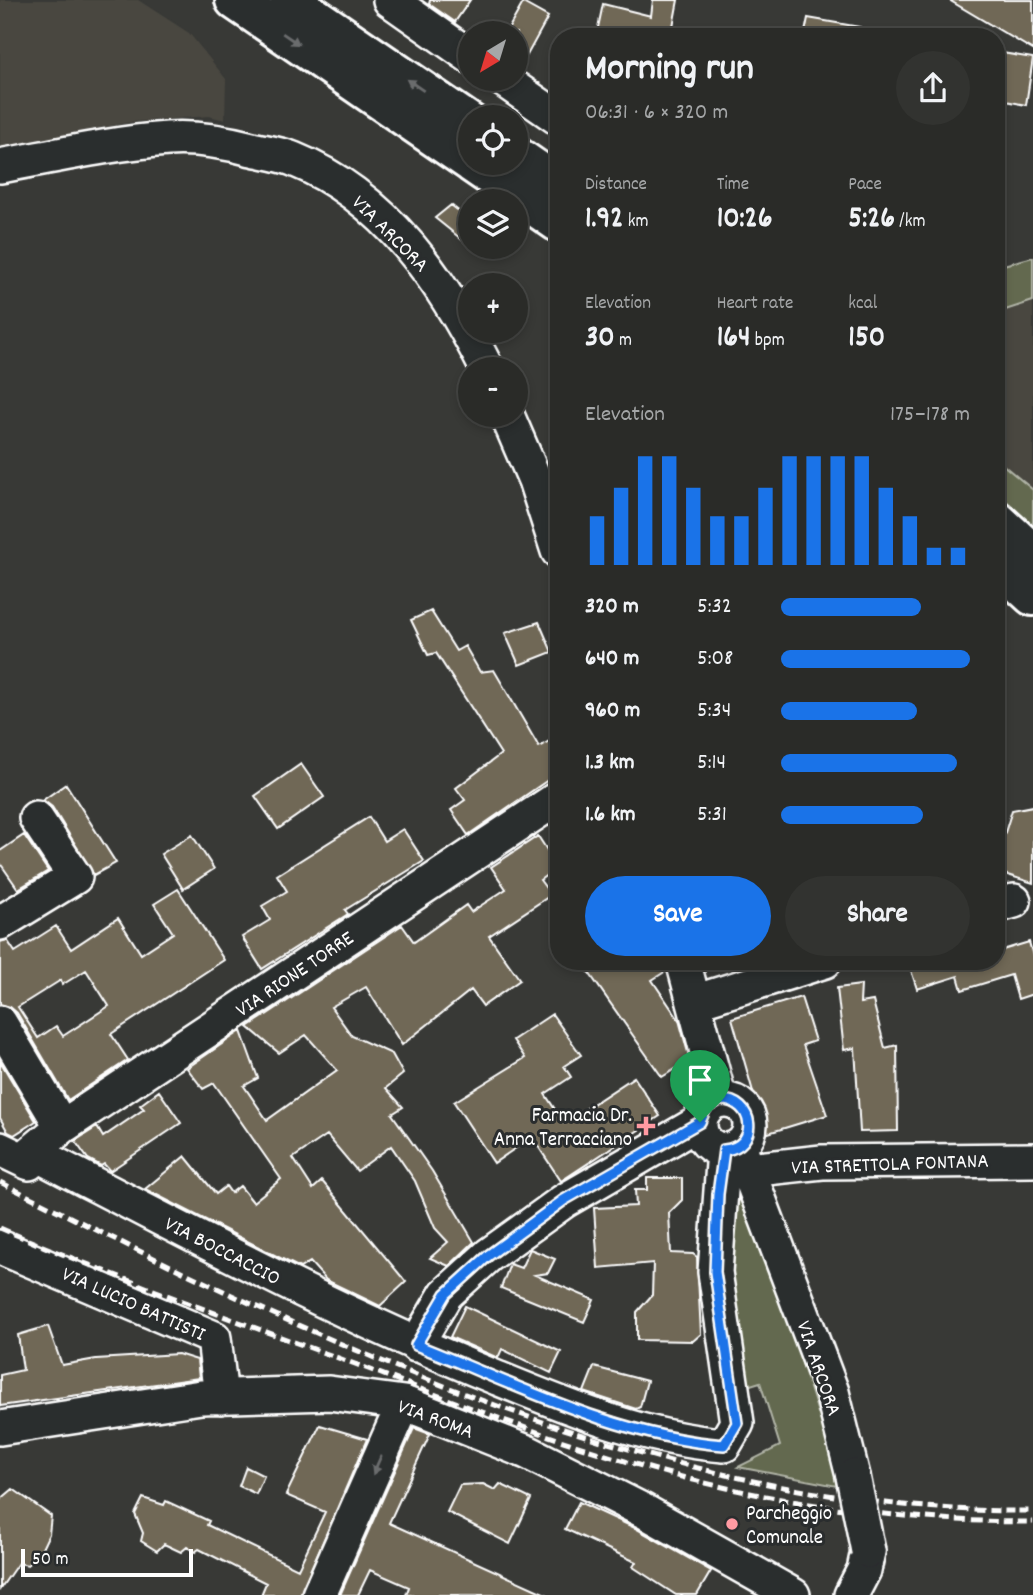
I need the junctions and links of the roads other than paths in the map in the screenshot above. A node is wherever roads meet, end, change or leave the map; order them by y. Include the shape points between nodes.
1 (235, 0) edge
2 (290, 0) edge
3 (390, 0) edge
4 (458, 48) edge
5 (519, 91) edge
6 (550, 112) edge
7 (458, 115) edge
8 (458, 153) edge
9 (528, 164) edge
10 (0, 166) edge
11 (490, 175) edge
12 (550, 179) edge
13 (550, 216) edge
14 (481, 357) edge
15 (512, 427) edge
16 (550, 526) edge
17 (1005, 528) edge
18 (1033, 554) edge
19 (1005, 570) edge
20 (1033, 596) edge
21 (550, 803) edge
22 (36, 818) dead end
23 (0, 923) edge
24 (685, 970) edge
25 (796, 970) edge
26 (694, 1002) junction
27 (0, 1023) edge
28 (710, 1111) junction
29 (62, 1127) junction
30 (16, 1151) edge
31 (737, 1155) junction
32 (1033, 1160) edge
33 (0, 1247) edge
34 (416, 1345) junction
35 (221, 1397) junction
36 (404, 1403) junction
37 (0, 1428) edge
38 (319, 1595) edge
39 (793, 1595) edge
40 (851, 1595) edge

1 -> 8 highway
7 -> 2 highway
3 - 4 street
5 - 6 street
9 - 12 highway
10 - 14 street, VIA ARCORA via 170,139 226,142 293,159 344,187 420,257 458,310
11 - 13 highway
15 - 16 street
17 - 18 highway
19 - 20 highway
21 - 29 street, VIA RIONE TORRE
22 - 23 street via 75,877
24 - 26 street, VIA ARCORA
25 - 26 street
26 - 28 street, VIA ARCORA
27 - 29 street
28 - 31 street, VIA ARCORA via 703,1138
28 - 31 street via 737,1103 748,1116 749,1132
28 - 34 street via 564,1200 489,1255 446,1294
29 - 30 street, VIA RIONE TORRE
30 - 34 street, VIA BOCCACCIO
31 - 32 street, VIA STRETTOLA FONTANA via 822,1162
31 - 34 street, VIA BOCCACCIO via 718,1194 715,1272 737,1423 724,1445 680,1442 570,1407
31 - 40 street, VIA ARCORA, bridge via 832,1392 867,1551 864,1570
33 - 35 street, VIA LUCIO BATTISTI via 214,1338
35 - 36 street, VIA ROMA via 329,1393
35 - 37 street, VIA ROMA
36 -> 38 street
36 - 39 street, VIA ROMA via 539,1458 645,1511

